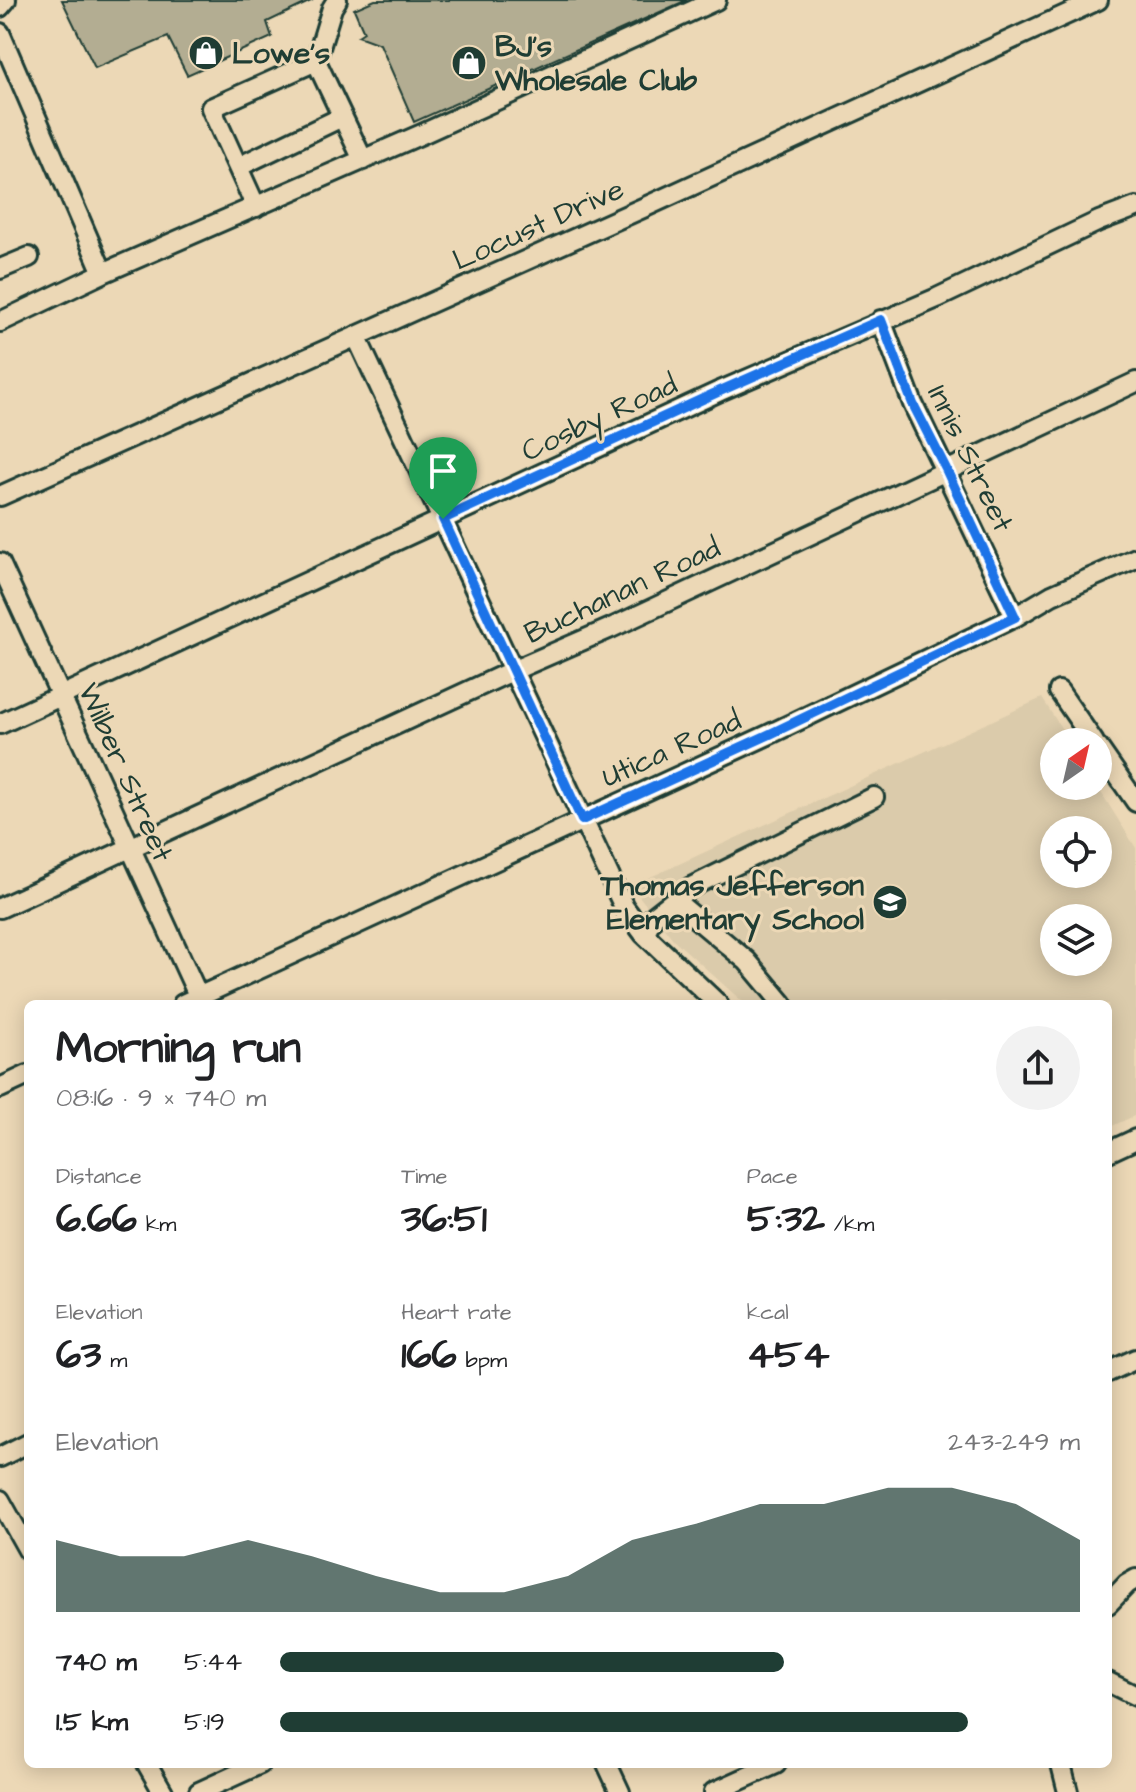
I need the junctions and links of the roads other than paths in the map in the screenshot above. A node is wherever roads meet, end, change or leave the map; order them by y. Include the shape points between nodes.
1 (6, 0) edge
2 (337, 0) edge
3 (716, 0) edge
4 (1098, 0) edge
5 (0, 7) edge
6 (0, 33) edge
7 (316, 61) junction
8 (342, 117) junction
9 (363, 160) junction
10 (238, 167) junction
11 (256, 207) junction
12 (1136, 207) edge
13 (29, 257) dead end
14 (0, 269) edge
15 (103, 273) junction
16 (0, 301) edge
17 (6, 319) edge
18 (881, 320) junction
19 (356, 336) junction
20 (1136, 382) edge
21 (946, 469) junction
22 (0, 496) edge
23 (443, 519) junction
24 (1136, 558) edge
25 (0, 563) edge
26 (1015, 617) junction
27 (512, 671) junction
28 (1059, 691) dead end
29 (61, 696) junction
30 (0, 724) edge
31 (1084, 728) edge
32 (1112, 767) edge
33 (874, 797) dead end
34 (1136, 802) edge
35 (582, 820) junction
36 (129, 848) junction
37 (674, 900) junction
38 (0, 908) edge
39 (644, 934) junction
40 (194, 1000) edge
41 (199, 1000) edge
42 (714, 1000) edge
43 (780, 1000) edge
44 (24, 1077) edge
45 (0, 1088) edge
46 (1136, 1139) edge
47 (1112, 1150) edge
48 (1136, 1359) edge
49 (1112, 1370) edge
50 (24, 1445) edge
51 (0, 1457) edge
52 (0, 1500) edge
53 (24, 1543) edge
54 (1136, 1579) edge
55 (1112, 1600) edge
56 (1112, 1684) edge
57 (1136, 1696) edge
58 (149, 1768) edge
59 (251, 1768) edge
60 (609, 1768) edge
61 (767, 1768) edge
62 (1062, 1768) edge
63 (163, 1792) edge
64 (199, 1792) edge
65 (620, 1792) edge
66 (714, 1792) edge
67 (1068, 1792) edge

1 - 5 street
2 - 7 street
3 - 9 street
4 - 19 street, Locust Drive
6 - 15 street
7 - 8 street
7 - 10 street via 211,108
8 - 9 street
8 - 10 street
9 - 11 street
10 - 11 street
11 - 15 street
12 - 18 street, Cosby Road
13 - 14 street
15 - 17 street
16 - 17 street
18 - 21 street, Innis Street via 913,404
18 - 23 street, Cosby Road
19 - 22 street, Locust Drive
19 - 23 street
20 - 21 street, Buchanan Road
21 - 26 street, Innis Street
21 - 27 street, Buchanan Road
23 - 27 street
23 - 29 street, Cosby Road
24 - 26 street, Utica Road
25 - 29 street, Wilber Street
26 - 35 street, Utica Road
27 - 35 street
27 - 36 street, Buchanan Road
28 - 31 street
29 - 30 street, Cosby Road
29 - 36 street, Wilber Street
32 - 34 street
33 - 37 street via 732,865
35 - 39 street via 624,907
35 - 41 street, Utica Road
36 - 38 street, Buchanan Road
36 - 40 street, Wilber Street
37 - 39 street via 654,916
37 - 43 street via 747,961
39 - 42 street
44 - 45 street
46 - 47 street
48 - 49 street
50 - 51 street
52 - 53 street
54 - 55 street
56 - 57 street
58 - 63 street
59 - 64 street
60 - 65 street
61 - 66 street
62 - 67 street

